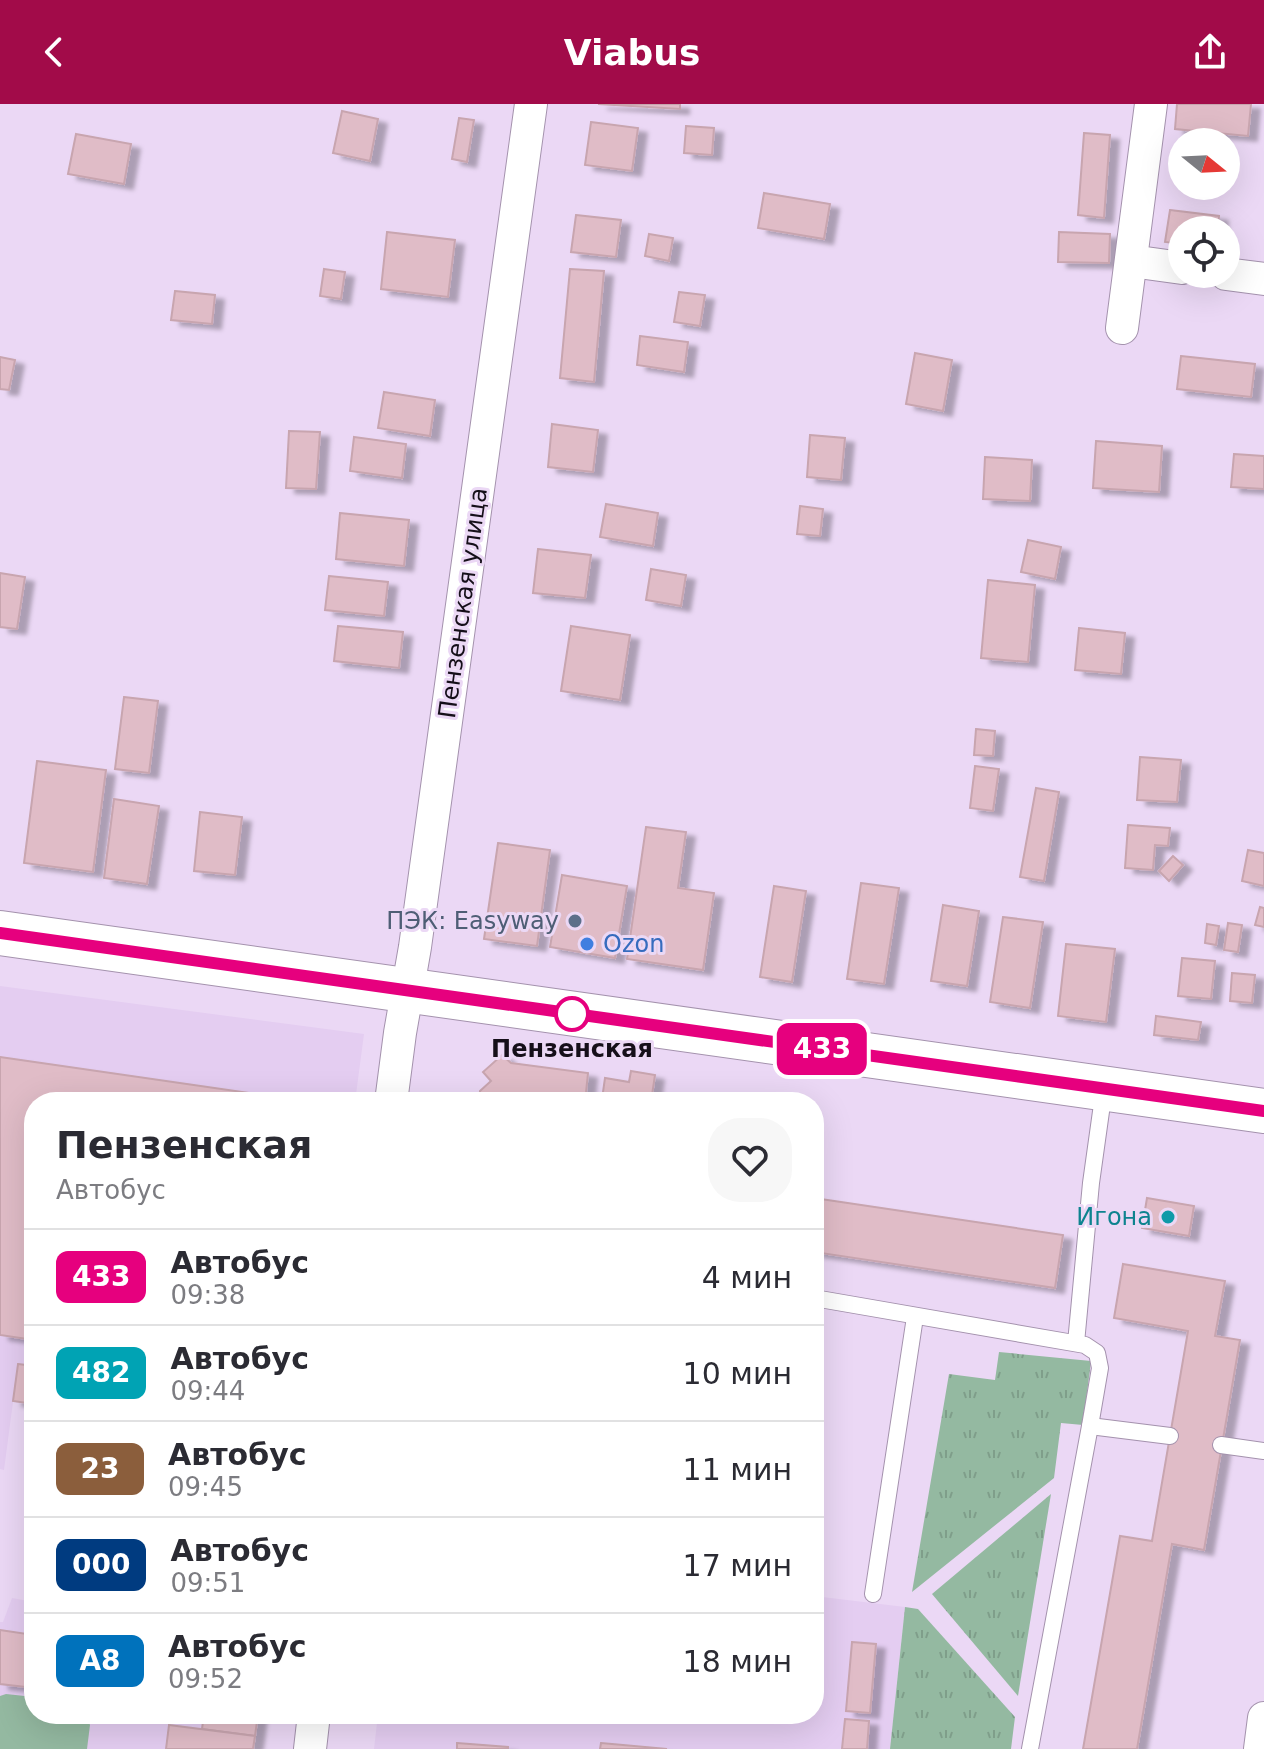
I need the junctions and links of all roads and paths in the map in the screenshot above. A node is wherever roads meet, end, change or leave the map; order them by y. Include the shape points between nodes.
1 (531, 104) edge
2 (1151, 104) edge
3 (1131, 261) junction
4 (1168, 266) edge
5 (1240, 276) edge
6 (1264, 279) edge
7 (1122, 328) dead end
8 (0, 933) edge
9 (407, 991) junction
10 (1104, 1088) junction
11 (392, 1092) edge
12 (1264, 1111) edge
13 (824, 1300) edge
14 (915, 1317) junction
15 (1076, 1343) junction
16 (1090, 1426) junction
17 (1170, 1436) dead end
18 (1221, 1445) dead end
19 (1264, 1451) edge
20 (873, 1594) dead end
21 (1264, 1718) edge
22 (313, 1724) edge
23 (310, 1749) edge
24 (1030, 1749) edge
25 (1260, 1749) edge

1 - 9 street, Пензенская улица
2 - 3 street
3 - 4 street
3 - 7 street
5 - 6 street
8 - 9 main road
9 - 10 main road
9 - 11 street, Пензенская улица
10 - 12 main road
10 - 15 lane
13 - 14 lane
14 - 15 lane
14 - 20 lane
15 - 16 lane via 1092,1348 1100,1361
16 - 17 lane
16 - 24 lane
18 - 19 lane
21 - 25 street
22 - 23 street

